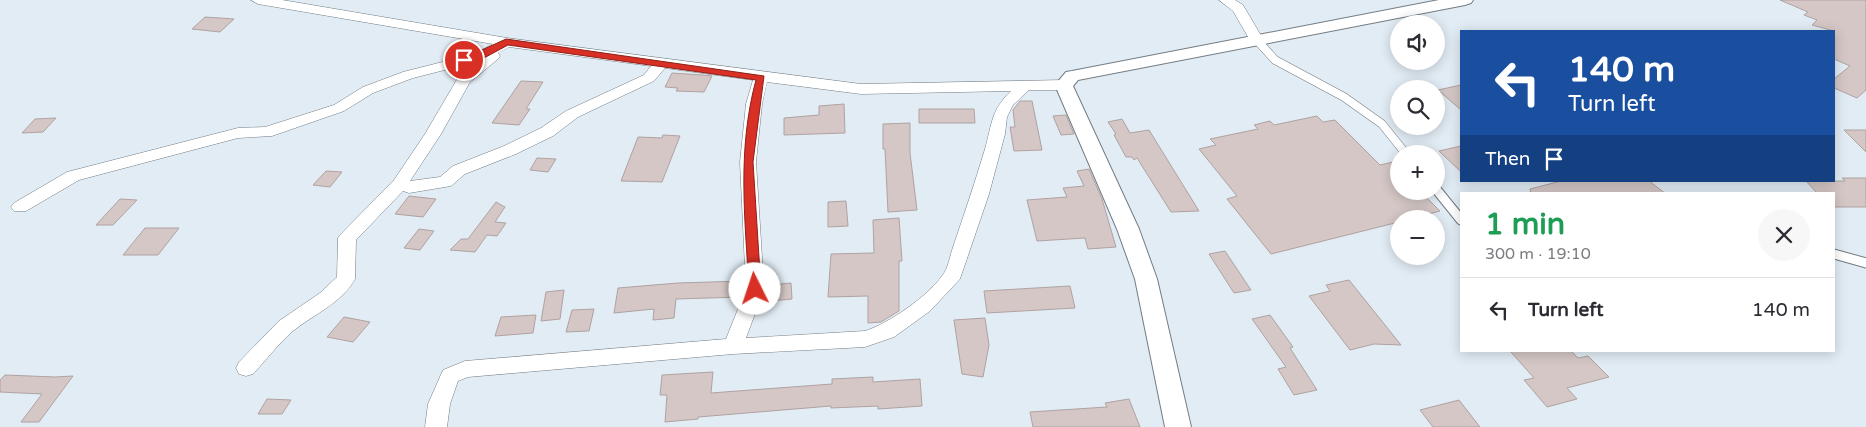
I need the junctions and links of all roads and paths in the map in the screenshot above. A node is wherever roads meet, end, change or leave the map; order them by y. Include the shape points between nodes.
1 (258, 0) edge
2 (1226, 0) edge
3 (1465, 0) edge
4 (1256, 39) junction
5 (506, 42) junction
6 (660, 64) junction
7 (761, 78) junction
8 (1064, 85) junction
9 (1026, 86) junction
10 (1399, 145) edge
11 (400, 184) junction
12 (1445, 200) edge
13 (20, 207) dead end
14 (1460, 219) edge
15 (1835, 254) edge
16 (1866, 263) edge
17 (734, 346) junction
18 (246, 368) dead end
19 (436, 427) edge
20 (1178, 427) edge

1 - 5 street
2 - 4 street via 1238,8
3 - 4 street
4 - 8 street via 1072,76
4 - 10 lane via 1275,60 1344,97 1382,124
5 - 6 street
5 - 11 street via 502,50 464,79
5 - 13 street via 479,57 408,75 368,90 339,108 266,132 238,133 73,176
6 - 7 street
6 - 11 street via 649,78 572,114 547,132 460,170 445,182 409,187
7 - 9 street via 861,88
7 - 17 street via 754,104 748,162 755,289
8 - 9 street
8 - 20 street via 1128,229 1146,279
9 - 17 street via 1007,103 999,117 980,194 951,279 923,306 887,332 865,339
11 - 18 street via 347,238 346,279 327,298 286,326
12 - 14 lane
15 - 16 lane
17 - 19 street via 464,369 450,376 439,404

